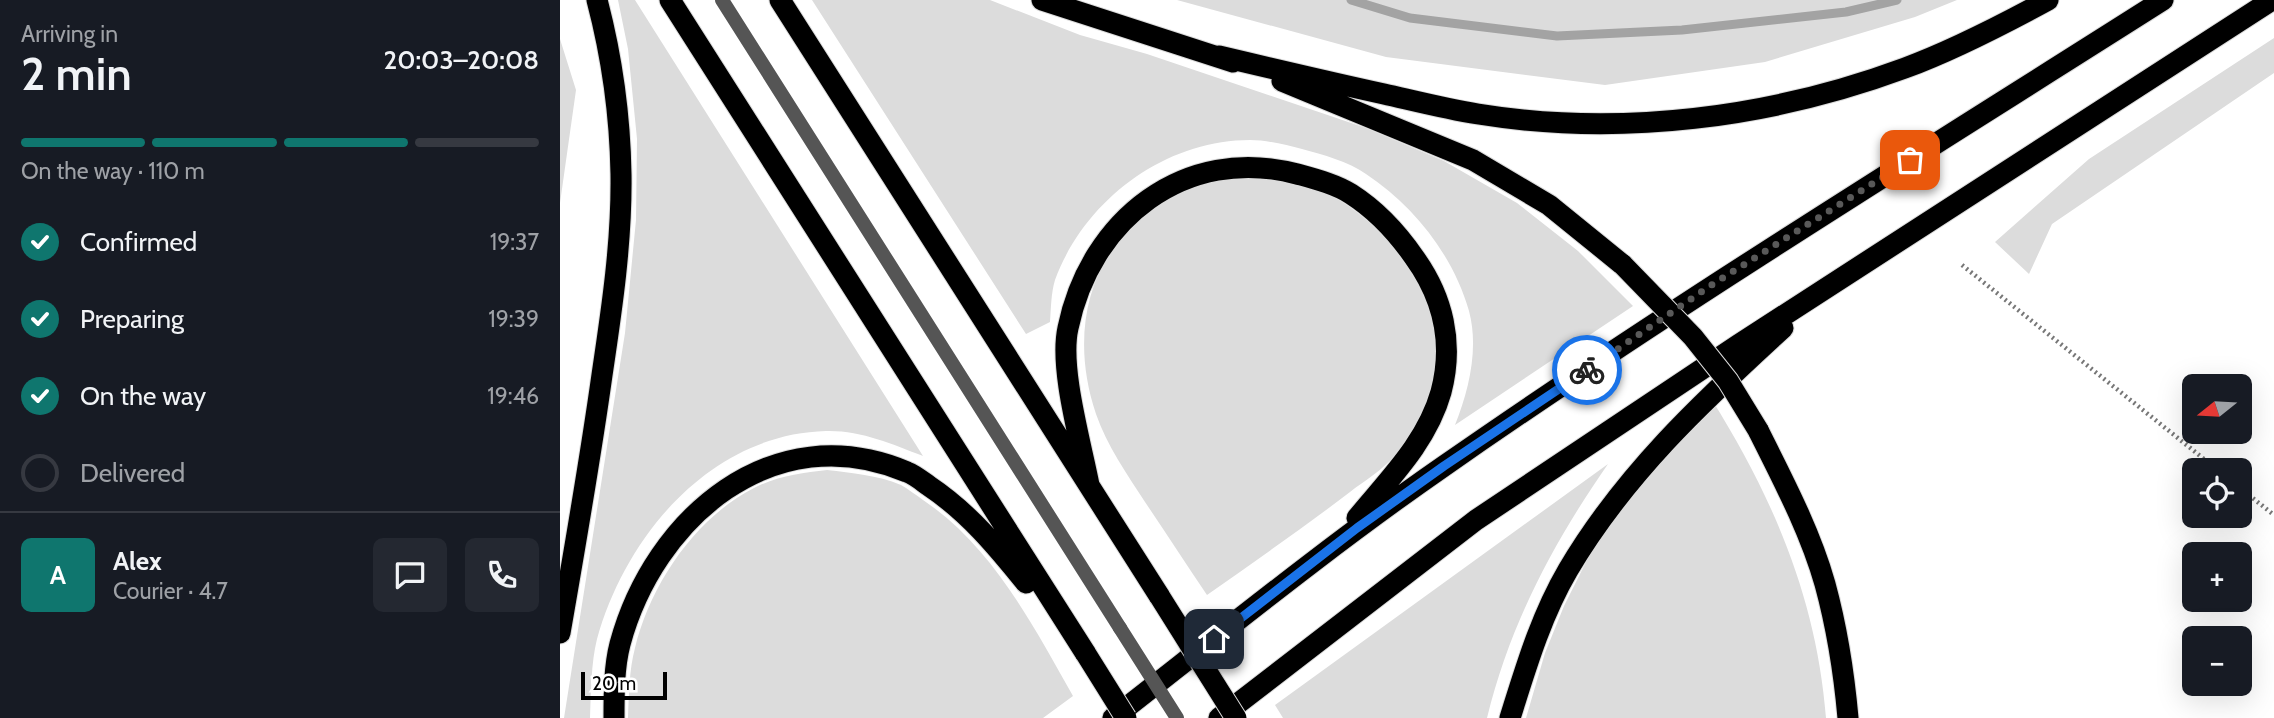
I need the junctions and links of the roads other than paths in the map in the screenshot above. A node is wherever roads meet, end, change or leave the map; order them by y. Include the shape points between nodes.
1 (597, 0) edge
2 (670, 0) edge
3 (722, 0) edge
4 (780, 0) edge
5 (1042, 0) edge
6 (2049, 0) edge
7 (2163, 0) edge
8 (2272, 0) edge
9 (1219, 57) junction
10 (1821, 292) junction
11 (1088, 485) junction
12 (1336, 544) junction
13 (560, 633) edge
14 (1086, 654) junction
15 (614, 718) edge
16 (1113, 718) edge
17 (1126, 718) edge
18 (1177, 718) edge
19 (1219, 718) edge
20 (1236, 718) edge
21 (1510, 718) edge
22 (1848, 718) edge

1 - 13 highway via 617,108 620,237
2 - 14 highway
3 - 18 lane, bridge
4 - 11 highway
5 - 9 highway
6 - 9 highway via 1907,68 1836,91 1763,108 1678,120 1548,122 1478,114
7 - 12 highway via 1710,286
8 - 10 highway
9 - 22 highway, bridge via 1473,160 1549,205 1623,265 1693,337 1758,430 1794,505 1824,582
10 - 19 highway via 1476,520
10 - 21 highway via 1696,407 1611,505 1567,571 1533,643
11 - 12 highway via 1066,369 1067,330 1094,256 1119,224 1174,185 1212,170 1250,166 1283,170 1352,194 1397,233 1429,278 1444,318 1447,355 1441,392 1424,433
11 - 20 highway, bridge
12 - 16 highway
14 - 15 highway via 972,520 908,472 866,459 827,455 784,460 748,474 717,494 651,570 620,646
14 - 17 highway, bridge

